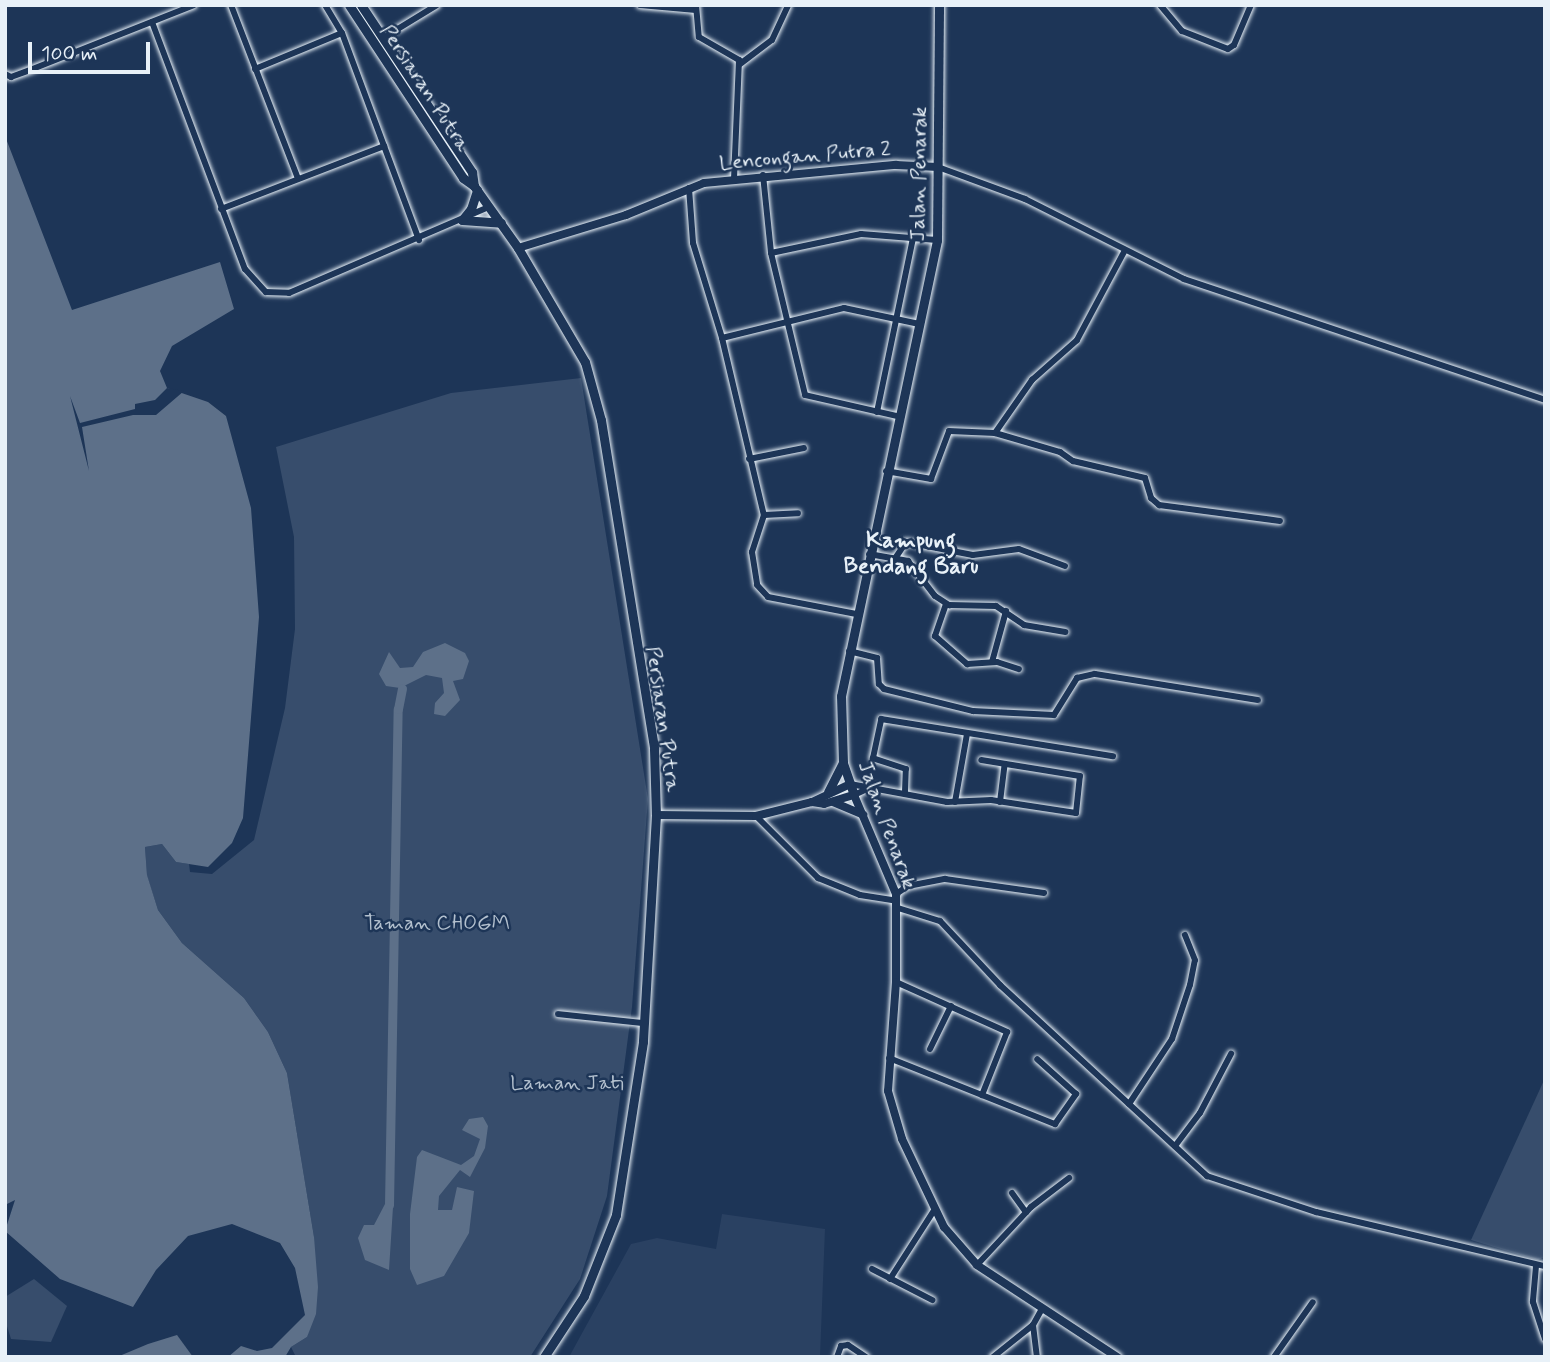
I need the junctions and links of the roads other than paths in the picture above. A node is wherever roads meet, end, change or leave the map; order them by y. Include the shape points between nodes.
1 (194, 5) edge
2 (231, 5) edge
3 (325, 5) edge
4 (349, 5) edge
5 (361, 5) edge
6 (437, 5) edge
7 (640, 5) edge
8 (788, 5) edge
9 (939, 5) edge
10 (1160, 5) edge
11 (1251, 5) edge
12 (696, 8) edge
13 (152, 22) junction
14 (342, 33) junction
15 (383, 38) junction
16 (740, 64) junction
17 (256, 69) junction
18 (5, 74) edge
19 (384, 146) junction
20 (938, 167) junction
21 (764, 175) junction
22 (734, 177) junction
23 (298, 179) junction
24 (689, 186) junction
25 (475, 188) junction
26 (489, 207) junction
27 (221, 209) junction
28 (462, 220) junction
29 (501, 223) junction
30 (913, 238) junction
31 (419, 240) junction
32 (937, 240) junction
33 (518, 248) junction
34 (1124, 252) junction
35 (771, 253) junction
36 (896, 319) junction
37 (788, 321) junction
38 (919, 324) junction
39 (722, 338) junction
40 (1545, 400) edge
41 (877, 412) junction
42 (897, 416) junction
43 (995, 433) junction
44 (804, 448) dead end
45 (750, 459) junction
46 (886, 471) junction
47 (798, 513) dead end
48 (764, 515) junction
49 (1280, 521) dead end
50 (869, 554) junction
51 (897, 557) junction
52 (1065, 566) dead end
53 (946, 604) junction
54 (1006, 611) junction
55 (856, 614) junction
56 (1065, 632) dead end
57 (848, 650) junction
58 (992, 662) junction
59 (1020, 669) dead end
60 (1258, 700) dead end
61 (967, 734) junction
62 (1113, 756) dead end
63 (981, 760) dead end
64 (844, 763) junction
65 (1005, 764) junction
66 (850, 784) junction
67 (871, 788) junction
68 (828, 792) junction
69 (905, 792) junction
70 (854, 795) junction
71 (813, 802) junction
72 (832, 802) junction
73 (955, 802) junction
74 (1000, 802) junction
75 (656, 815) junction
76 (863, 815) junction
77 (756, 816) junction
78 (1044, 893) dead end
79 (897, 901) junction
80 (1185, 935) dead end
81 (896, 982) junction
82 (951, 1006) junction
83 (558, 1014) dead end
84 (642, 1023) junction
85 (930, 1049) dead end
86 (1230, 1054) dead end
87 (889, 1058) junction
88 (1037, 1059) dead end
89 (982, 1095) junction
90 (1129, 1104) junction
91 (1175, 1146) junction
92 (1069, 1178) dead end
93 (1012, 1193) dead end
94 (934, 1209) junction
95 (1026, 1212) junction
96 (977, 1265) junction
97 (1536, 1266) junction
98 (1545, 1266) edge
99 (872, 1269) dead end
100 (890, 1279) junction
101 (932, 1300) dead end
102 (1313, 1301) dead end
103 (1042, 1309) junction
104 (1033, 1325) junction
105 (1545, 1339) edge
106 (544, 1357) edge
107 (837, 1357) edge
108 (866, 1357) edge
109 (993, 1357) edge
110 (1037, 1357) edge
111 (1117, 1357) edge
112 (1274, 1357) edge

1 - 13 street
2 - 17 street
3 - 14 street
4 - 25 main road, Persiaran Putra via 463,178
5 - 15 main road, Persiaran Putra
6 - 15 street
7 - 12 street
8 - 16 street via 772,40
9 - 20 main road, Jalan Penarak
10 - 11 street via 1182,31 1228,49
12 - 16 street via 699,37 735,56
13 - 18 street via 11,77
13 - 27 street
14 - 17 street
14 - 19 street
15 - 25 main road, Persiaran Putra via 472,172
16 - 22 street
17 - 23 street
19 - 23 street
19 - 31 street
20 - 21 street, Lencongan Putra 2 via 896,165
20 - 32 main road, Jalan Penarak
20 - 34 street via 1025,199
21 - 22 street, Lencongan Putra 2
21 - 35 street
22 - 24 street, Lencongan Putra 2
23 - 27 street
24 - 33 street, Lencongan Putra 2 via 626,215
24 - 39 street via 693,243
25 - 26 main road, Persiaran Putra
25 - 28 main road via 471,209
26 - 28 street
26 - 29 main road, Persiaran Putra
27 - 31 street via 254,284 282,295
28 - 29 main road
28 - 31 street
29 - 33 main road, Persiaran Putra
30 - 32 street
30 - 35 street via 862,234
30 - 36 street
32 - 38 main road, Jalan Penarak
33 - 75 main road, Persiaran Putra via 579,350 594,385 654,749
34 - 40 street via 1184,279
34 - 43 street via 1077,340 1032,380
35 - 37 street
36 - 37 street via 844,308
36 - 38 street
36 - 41 street
37 - 39 street
37 - 41 street via 805,395
38 - 42 main road, Jalan Penarak
39 - 45 street
41 - 42 street
42 - 46 main road, Jalan Penarak
43 - 46 street via 949,430 931,480
43 - 49 street via 1060,452 1073,461 1145,478 1150,498 1159,505
44 - 45 street
45 - 48 street
46 - 50 main road, Jalan Penarak
47 - 48 street
48 - 55 street via 752,552 762,593
50 - 51 street
50 - 55 main road, Jalan Penarak
51 - 52 street via 906,542 972,555 1019,549
51 - 53 street via 917,567 935,596
53 - 54 street via 996,606
53 - 58 street via 935,636 967,664
54 - 56 street via 1024,625
54 - 58 street
55 - 57 main road, Jalan Penarak
57 - 60 street via 877,658 879,684 884,689 973,712 1054,715 1077,678 1095,674
57 - 64 main road, Jalan Penarak via 840,712
58 - 59 street
61 - 62 street
61 - 69 street via 881,719 873,758 906,769
61 - 73 street
63 - 65 street
64 - 66 main road, Jalan Penarak
64 - 68 main road
65 - 74 street
65 - 74 street via 1077,774 1081,779 1072,815
66 - 67 street
66 - 68 street
66 - 70 main road, Jalan Penarak
67 - 69 street
67 - 70 street
68 - 71 street
69 - 73 street
70 - 72 street
70 - 76 street, Jalan Penarak
71 - 72 street
71 - 77 street
72 - 76 street
73 - 74 street
75 - 77 street
75 - 84 main road, Persiaran Putra
76 - 79 street, Jalan Penarak
77 - 79 street via 818,878 860,895
78 - 79 street via 945,879 924,881
79 - 81 street, Jalan Penarak
79 - 90 street via 940,921 978,964
80 - 90 street via 1195,960 1190,985 1171,1039
81 - 82 street
81 - 87 street, Jalan Penarak
82 - 85 street
82 - 89 street via 1009,1034
83 - 84 street
84 - 106 main road, Persiaran Putra via 616,1215 584,1296
86 - 91 street via 1200,1113
87 - 89 street
87 - 94 street, Jalan Penarak via 891,1106
88 - 89 street via 1076,1094 1055,1124
90 - 91 street
91 - 97 street via 1207,1176 1281,1203
92 - 95 street
93 - 95 street
94 - 96 street, Jalan Penarak via 957,1246
94 - 100 street
95 - 96 street
96 - 103 street, Jalan Penarak
97 - 98 street
97 - 105 street via 1533,1302
99 - 100 street
100 - 101 street
102 - 112 street
103 - 104 street
103 - 111 street, Jalan Penarak
104 - 109 street
104 - 110 street
107 - 108 street via 841,1346 848,1345

